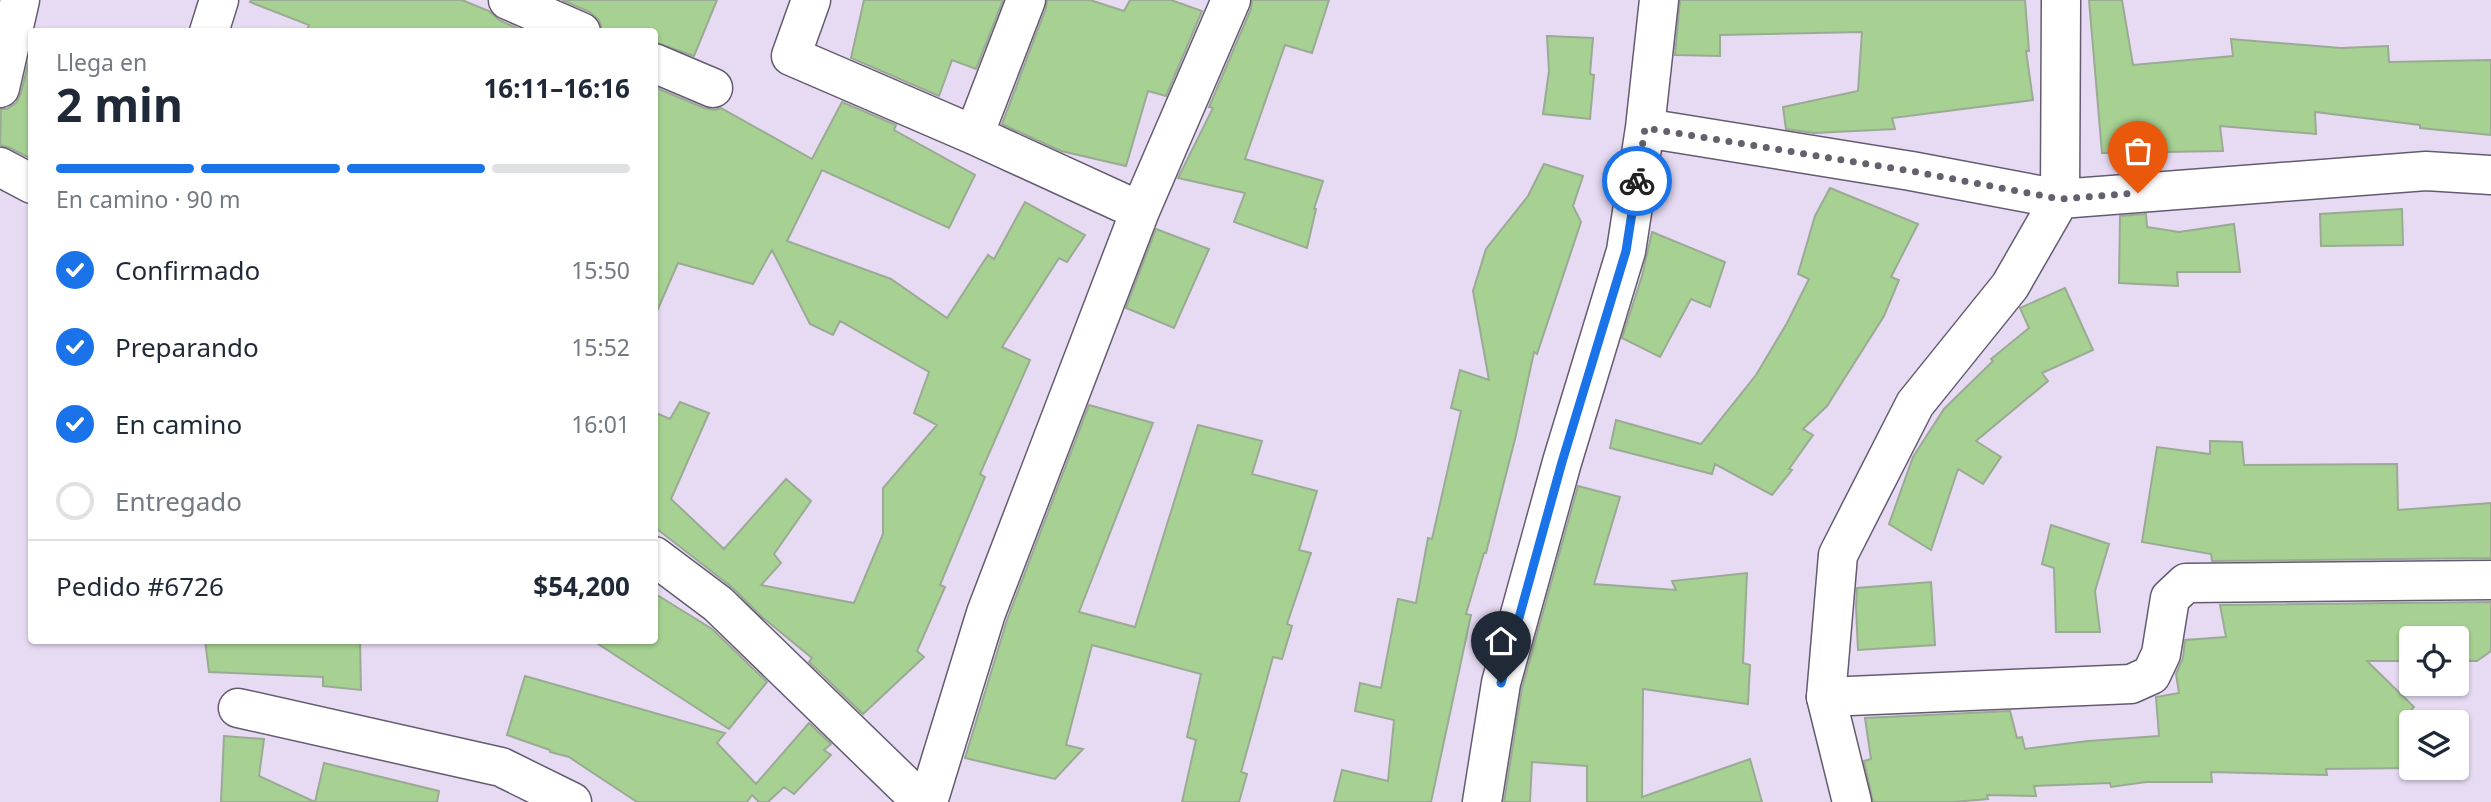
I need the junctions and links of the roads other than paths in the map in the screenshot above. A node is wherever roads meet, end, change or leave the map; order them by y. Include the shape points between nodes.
1 (20, 0) edge
2 (219, 0) edge
3 (508, 0) edge
4 (811, 0) edge
5 (1026, 0) edge
6 (1231, 0) edge
7 (1659, 0) edge
8 (2061, 0) edge
9 (210, 28) edge
10 (572, 28) edge
11 (658, 65) edge
12 (0, 88) edge
13 (713, 88) dead end
14 (1645, 128) junction
15 (974, 135) junction
16 (0, 167) edge
17 (2491, 175) edge
18 (28, 182) edge
19 (2060, 199) junction
20 (1140, 211) junction
21 (658, 559) edge
22 (2491, 580) edge
23 (1826, 698) junction
24 (238, 708) dead end
25 (572, 802) edge
26 (922, 802) edge
27 (928, 802) edge
28 (1482, 802) edge
29 (1852, 802) edge

1 - 12 street
2 - 9 street
3 - 10 street
4 - 15 street via 791,56
5 - 15 street
6 - 20 street
7 - 14 street
8 - 19 street
11 - 13 street
14 - 19 street
14 - 28 street via 1626,251 1501,683
15 - 20 street
16 - 18 street
17 - 19 street via 2426,171
19 - 23 street via 2010,286 1915,404 1838,555
20 - 27 street via 986,613
21 - 26 street via 718,604
22 - 23 street via 2186,583 2170,598 2161,653 2151,675 2131,684
23 - 29 street
24 - 25 street via 501,767

